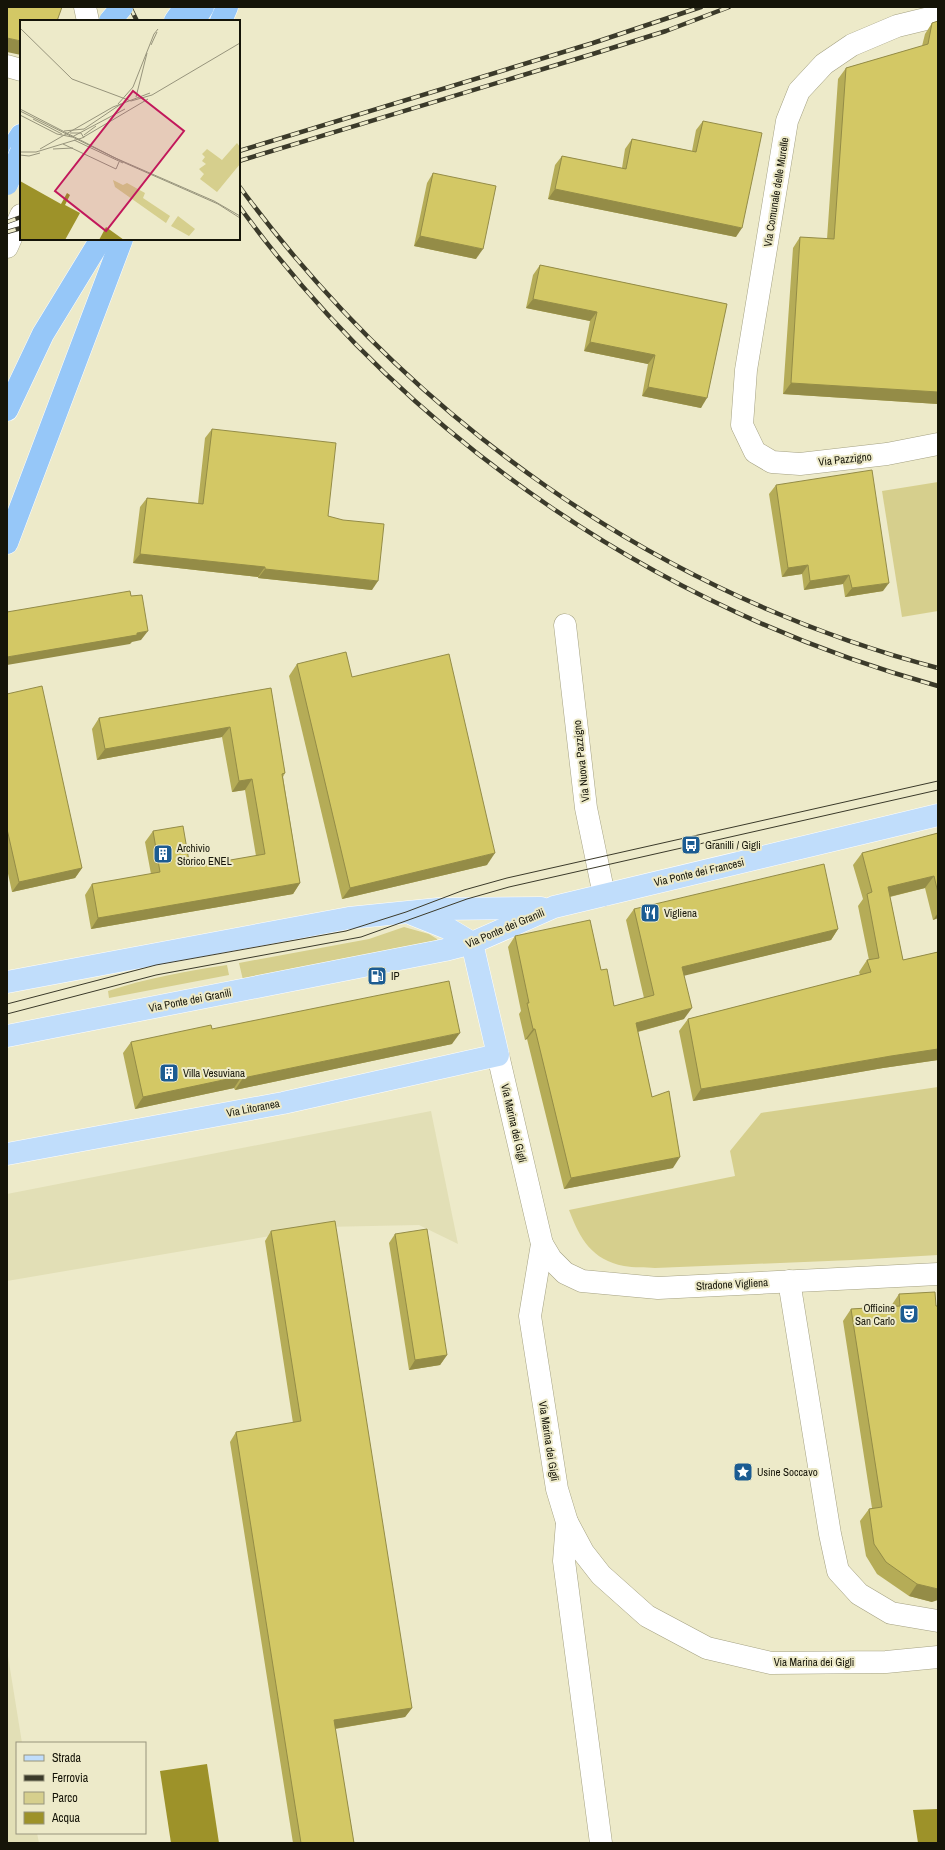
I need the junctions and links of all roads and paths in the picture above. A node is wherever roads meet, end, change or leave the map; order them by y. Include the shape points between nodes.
1 (85, 7) edge
2 (122, 7) edge
3 (185, 7) edge
4 (203, 7) edge
5 (227, 7) edge
6 (938, 16) edge
7 (88, 20) edge
8 (111, 20) edge
9 (176, 20) edge
10 (195, 20) edge
11 (221, 20) edge
12 (7, 66) edge
13 (20, 70) edge
14 (20, 137) edge
15 (20, 154) edge
16 (7, 157) edge
17 (20, 164) edge
18 (7, 172) edge
19 (7, 184) edge
20 (20, 184) edge
21 (7, 190) edge
22 (20, 217) edge
23 (100, 240) edge
24 (122, 240) edge
25 (7, 247) edge
26 (7, 410) edge
27 (938, 444) edge
28 (755, 452) joint
29 (7, 543) edge
30 (565, 625) dead end
31 (938, 815) edge
32 (604, 895) junction
33 (551, 907) junction
34 (406, 912) junction
35 (472, 943) junction
36 (7, 982) edge
37 (7, 1036) edge
38 (498, 1055) junction
39 (7, 1154) edge
40 (542, 1244) junction
41 (938, 1274) edge
42 (789, 1281) junction
43 (567, 1522) junction
44 (938, 1620) edge
45 (938, 1657) edge
46 (601, 1843) edge

1 - 7 street
2 - 8 highway, bridge
3 - 9 highway
4 - 10 highway
5 - 11 highway
6 - 28 street, Via Comunale delle Murelle via 897,26 852,45 824,64 799,92 787,121 746,370 742,425
12 - 13 street
14 - 16 highway
15 - 19 highway, bridge
17 - 18 highway, bridge
20 - 21 highway
22 - 25 street
23 - 26 highway via 43,334
24 - 29 highway
27 - 28 street, Via Pazzigno via 887,454 800,464 772,462
30 - 32 street, Via Nuova Pazzigno via 586,808
31 - 32 main road, Via Ponte dei Francesi
32 - 33 main road, Via Ponte dei Francesi
33 - 34 main road, Via Ponte dei Granili
33 - 35 main road via 489,923 482,928
34 - 35 main road via 437,924
34 - 36 main road, Via Ponte dei Granili via 349,918
35 - 37 main road, Via Ponte dei Granili via 389,962
35 - 38 main road, Via Marina dei Gigli
38 - 39 main road, Via Litoranea via 283,1103
38 - 40 street, Via Marina dei Gigli
40 - 42 street, Stradone Vigliena via 565,1273 582,1281 658,1288
40 - 43 street, Via Marina dei Gigli via 530,1316 557,1489
41 - 42 street, Stradone Vigliena
42 - 44 street via 838,1571 859,1594 891,1613
43 - 45 street, Via Marina dei Gigli via 583,1552 601,1575 647,1616 707,1648 771,1663 886,1662
43 - 46 street via 564,1561

